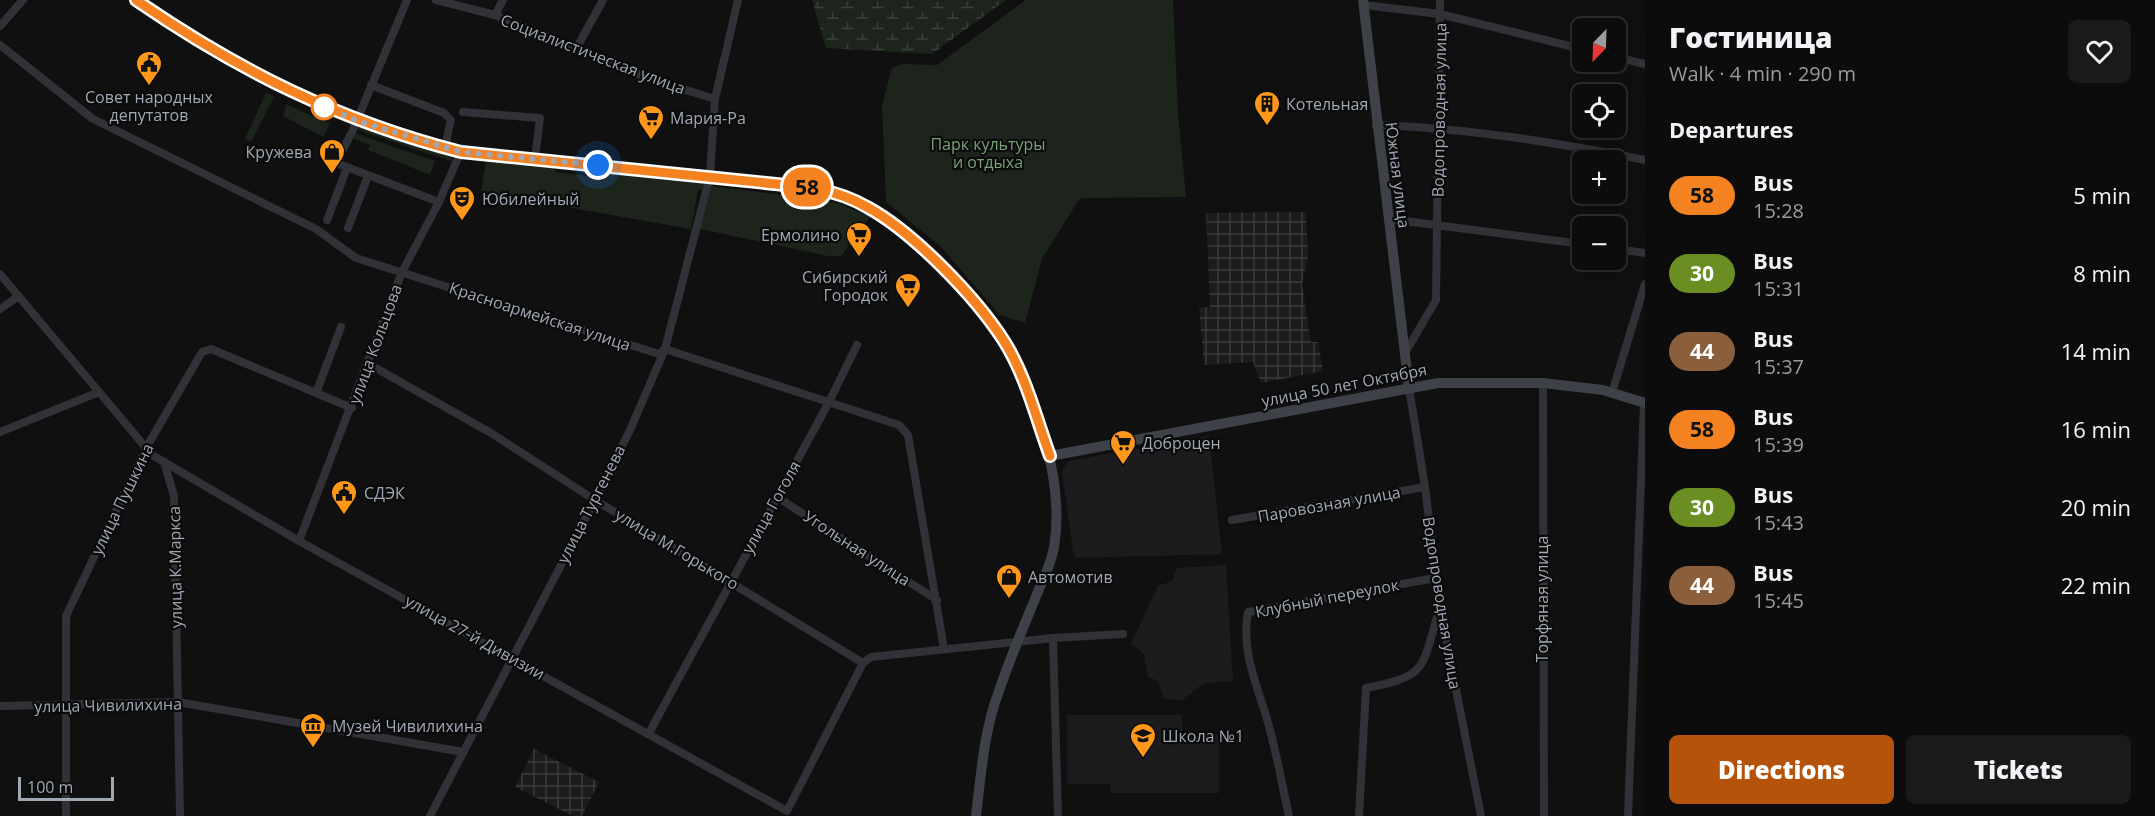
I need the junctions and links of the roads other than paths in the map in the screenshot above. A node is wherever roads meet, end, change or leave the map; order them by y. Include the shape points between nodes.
1 (23, 0) edge
2 (136, 0) edge
3 (407, 0) edge
4 (436, 0) edge
5 (503, 0) edge
6 (603, 0) edge
7 (738, 0) edge
8 (1440, 0) edge
9 (1363, 2) edge
10 (1440, 14) junction
11 (495, 15) junction
12 (0, 26) edge
13 (0, 45) edge
14 (1572, 47) edge
15 (576, 49) junction
16 (1626, 59) edge
17 (1645, 64) edge
18 (371, 85) junction
19 (715, 99) junction
20 (463, 112) dead end
21 (357, 121) junction
22 (1376, 125) junction
23 (1439, 127) junction
24 (445, 147) junction
25 (461, 152) junction
26 (535, 159) junction
27 (1645, 160) edge
28 (347, 168) junction
29 (368, 176) junction
30 (710, 176) junction
31 (439, 202) junction
32 (1389, 219) junction
33 (327, 220) dead end
34 (1438, 223) junction
35 (348, 228) dead end
36 (1572, 243) edge
37 (1626, 250) edge
38 (1645, 253) edge
39 (402, 272) junction
40 (0, 274) edge
41 (1645, 284) edge
42 (19, 296) junction
43 (0, 309) edge
44 (341, 327) dead end
45 (857, 345) dead end
46 (665, 349) junction
47 (1404, 354) junction
48 (367, 363) junction
49 (1543, 383) junction
50 (1409, 388) junction
51 (99, 392) junction
52 (316, 393) junction
53 (1612, 393) junction
54 (829, 402) junction
55 (1644, 403) edge
56 (352, 408) junction
57 (0, 432) edge
58 (146, 448) junction
59 (1050, 456) junction
60 (164, 462) junction
61 (1425, 487) junction
62 (777, 497) junction
63 (595, 500) junction
64 (1232, 520) dead end
65 (298, 541) junction
66 (1435, 578) junction
67 (729, 581) junction
68 (937, 600) junction
69 (1440, 608) junction
70 (1123, 634) dead end
71 (1053, 638) junction
72 (1018, 641) junction
73 (944, 649) junction
74 (511, 657) junction
75 (863, 663) junction
76 (178, 702) junction
77 (0, 706) edge
78 (66, 707) junction
79 (649, 733) junction
80 (463, 752) junction
81 (66, 816) edge
82 (180, 816) edge
83 (430, 816) edge
84 (976, 816) edge
85 (1058, 816) edge
86 (1289, 816) edge
87 (1359, 816) edge
88 (1481, 816) edge
89 (1545, 816) edge
90 (1628, 816) edge

1 - 12 street
2 - 21 main road via 264,79
3 - 18 street
4 - 11 street, Социалистическая улица
5 - 11 street
6 - 15 street
7 - 19 street, улица Тургенева
8 - 10 street, Водопроводная улица
9 - 10 street
9 - 22 main road, Южная улица
10 - 14 street
10 - 23 street, Водопроводная улица
11 - 15 street, Социалистическая улица
13 - 39 street, Красноармейская улица via 93,119 316,229 356,258
15 - 19 street, Социалистическая улица
16 - 17 street
18 - 21 street
18 - 24 street via 444,113 451,120
19 - 30 street, улица Тургенева
20 - 26 street via 540,118
21 - 24 main road
21 - 28 street via 336,163
22 - 23 street
22 - 32 main road, Южная улица
23 - 27 street via 1561,143
23 - 34 street, Водопроводная улица
24 - 25 main road
25 - 26 main road
25 - 31 street, улица Кольцова
26 - 30 main road
28 - 29 street
28 - 33 street
29 - 31 street
29 - 35 street
30 - 46 street, улица Тургенева
30 - 59 main road via 815,188 842,195 886,219 968,296 1004,342 1025,384
31 - 39 street, улица Кольцова
32 - 34 street
32 - 47 main road, Южная улица
34 - 36 street
34 - 47 street, Водопроводная улица via 1436,300
37 - 38 street
39 - 46 street, Красноармейская улица via 659,354
39 - 48 street, улица Кольцова
40 - 42 street
41 - 53 street
42 - 43 street
42 - 51 street
44 - 52 street
45 - 54 street, улица Гоголя
46 - 54 street, Красноармейская улица
46 - 63 street, улица Тургенева
47 - 50 main road, Южная улица
48 - 56 street, улица Кольцова
48 - 63 street, улица М.Горького via 491,433
49 - 50 main road, улица 50 лет Октября via 1438,383
49 - 53 main road, улица 50 лет Октября
49 - 89 street, Торфяная улица
50 - 59 main road, улица 50 лет Октября
50 - 61 street, Водопроводная улица
51 - 57 street
51 - 58 street
52 - 56 street, улица Пушкина
52 - 58 street, улица Пушкина via 211,349 202,352
53 - 55 main road, улица 50 лет Октября
54 - 62 street, улица Гоголя
54 - 68 street, Красноармейская улица via 899,425 908,435
55 - 90 street
56 - 65 street, улица Кольцова
58 - 60 street
58 - 78 street, улица Пушкина via 66,616
59 - 72 main road via 1056,506 1054,548
60 - 65 street, улица 27-й Дивизии
60 - 76 street, улица К.Маркса via 174,496
61 - 64 street, Паровозная улица
61 - 66 street, Водопроводная улица
62 - 67 street, улица Гоголя
62 - 68 street, Угольная улица
63 - 67 street, улица М.Горького
63 - 74 street, улица Тургенева
65 - 74 street, улица 27-й Дивизии
66 - 69 street, Водопроводная улица
66 - 86 street, Клубный переулок via 1248,612 1244,632 1251,674 1271,732
67 - 75 street, улица М.Горького
67 - 79 street, улица Гоголя
68 - 73 street, Красноармейская улица
69 - 87 street via 1426,658 1419,669 1402,682 1366,688
69 - 88 street, Водопроводная улица
70 - 71 street
71 - 72 street
71 - 85 street
72 - 73 street
72 - 84 main road via 998,694 983,760
73 - 75 street via 871,657
74 - 79 street, улица 27-й Дивизии
74 - 80 street, улица Тургенева
75 - 79 street, улица 27-й Дивизии via 787,811
76 - 78 street, улица Чивилихина
76 - 80 street, улица Чивилихина
76 - 82 street, улица К.Маркса
77 - 78 street, улица Чивилихина
78 - 81 street, улица Пушкина
80 - 83 street, улица Тургенева

